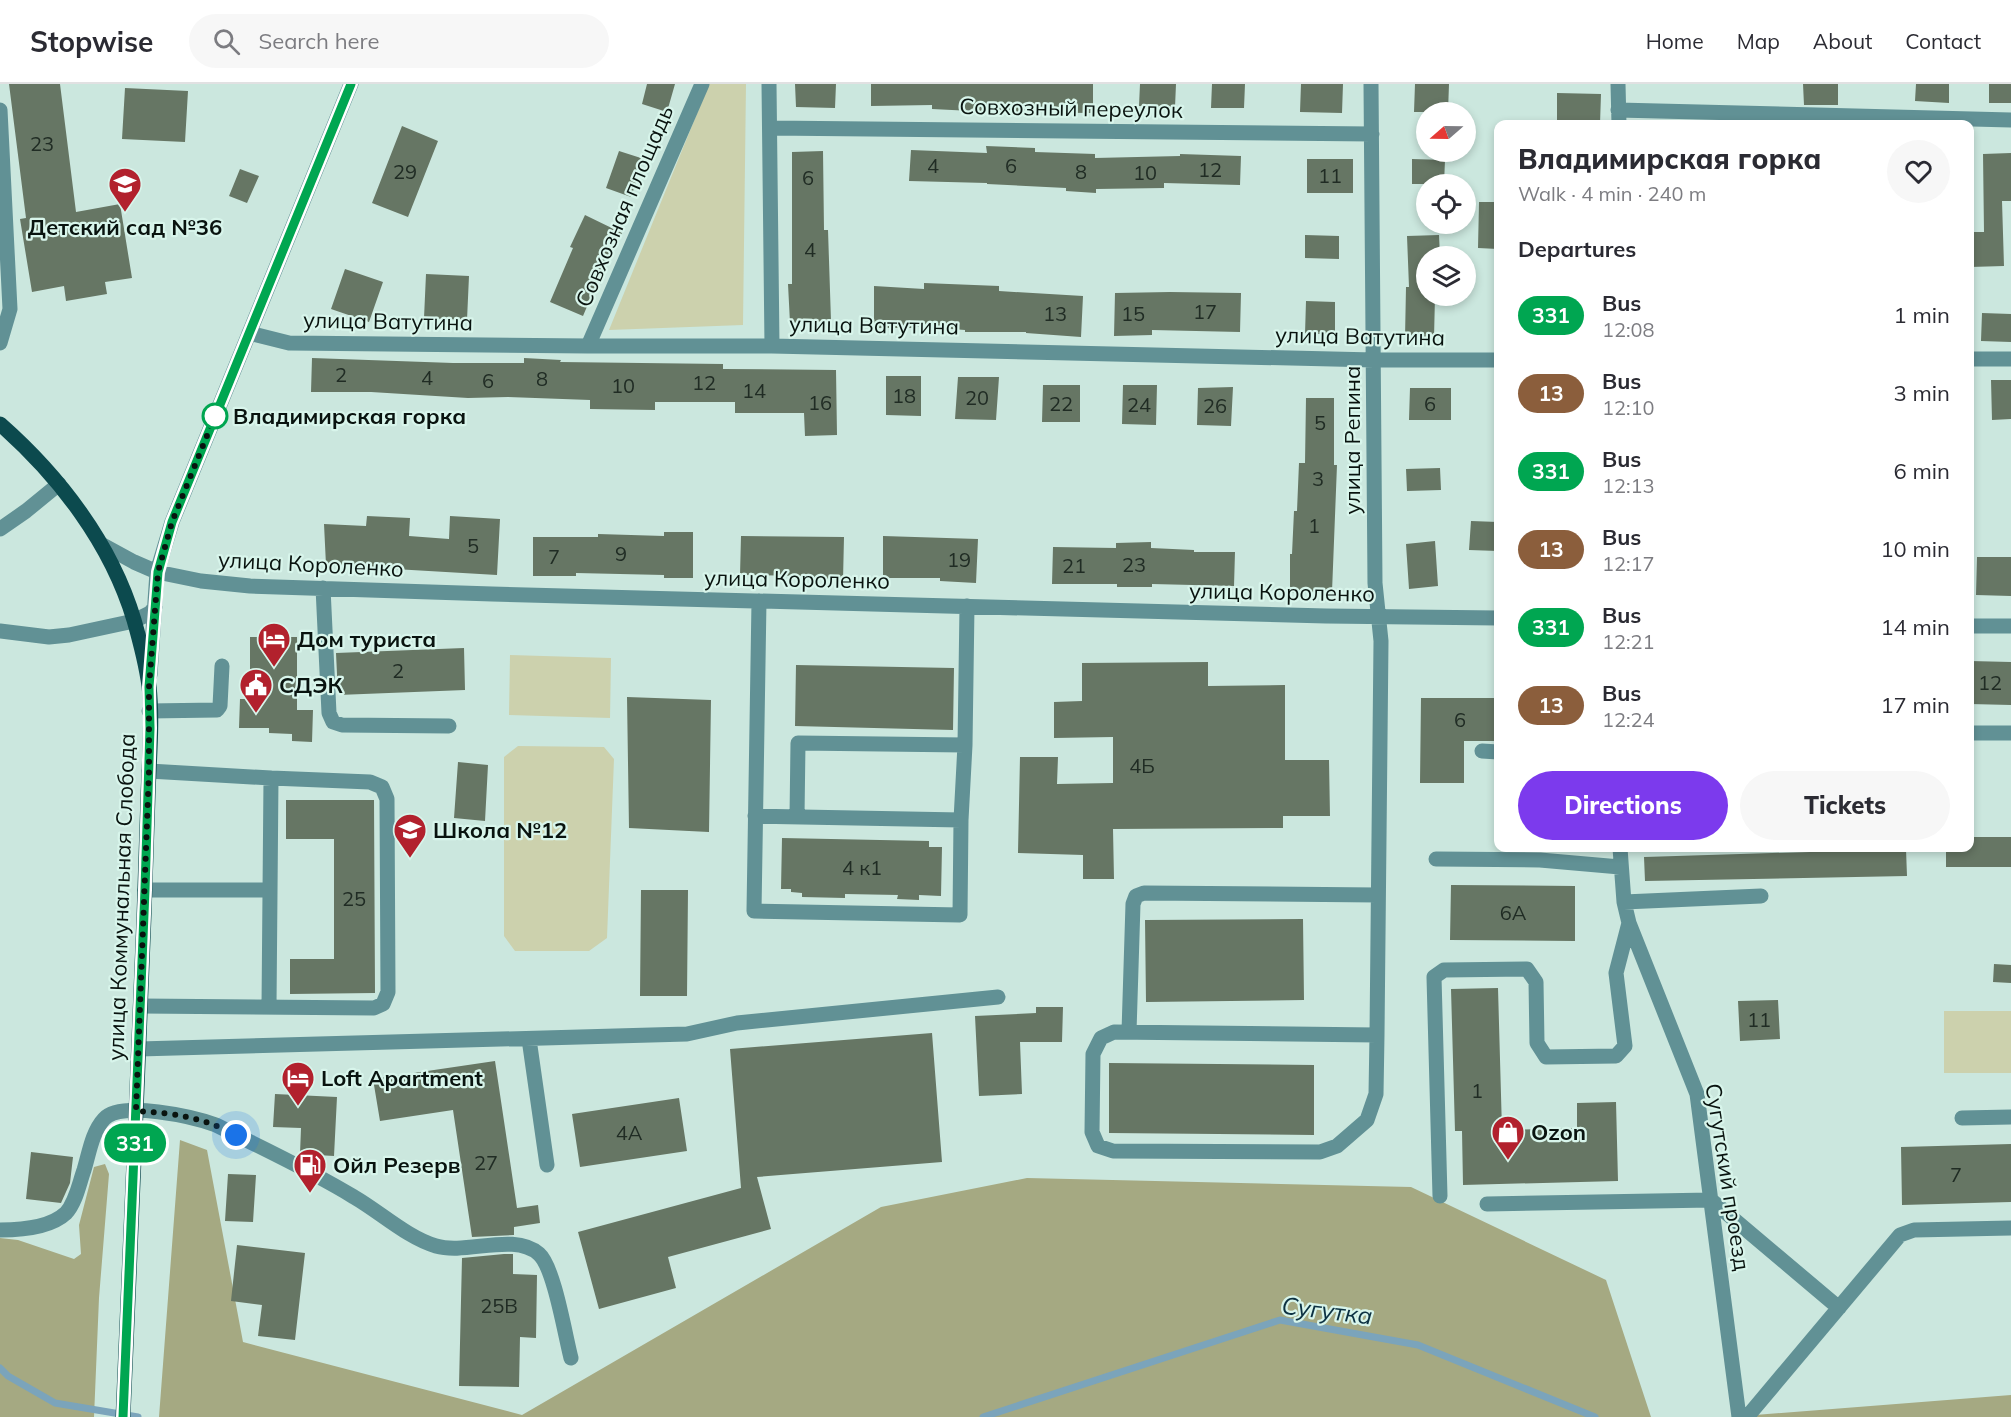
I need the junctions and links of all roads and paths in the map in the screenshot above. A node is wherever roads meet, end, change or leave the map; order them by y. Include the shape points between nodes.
1 (351, 84) edge
2 (702, 84) edge
3 (769, 84) edge
4 (1371, 84) edge
5 (1618, 84) edge
6 (0, 110) edge
7 (1618, 117) edge
8 (2011, 120) edge
9 (770, 128) junction
10 (1371, 134) junction
11 (249, 333) junction
12 (0, 342) edge
13 (588, 346) junction
14 (772, 346) junction
15 (1974, 359) edge
16 (2011, 359) edge
17 (1374, 360) junction
18 (1494, 360) edge
19 (0, 424) edge
20 (59, 484) junction
21 (0, 529) edge
22 (101, 544) junction
23 (158, 572) junction
24 (323, 588) junction
25 (759, 601) junction
26 (967, 606) junction
27 (154, 607) junction
28 (1378, 617) junction
29 (1494, 618) edge
30 (135, 621) junction
31 (1974, 626) edge
32 (2011, 626) edge
33 (0, 631) edge
34 (222, 666) dead end
35 (149, 687) junction
36 (149, 711) junction
37 (449, 726) dead end
38 (1974, 733) edge
39 (2011, 733) edge
40 (965, 745) junction
41 (1482, 751) dead end
42 (1494, 752) edge
43 (149, 771) junction
44 (271, 778) junction
45 (754, 816) junction
46 (797, 817) junction
47 (961, 820) junction
48 (1620, 852) edge
49 (1540, 854) edge
50 (1436, 859) dead end
51 (1620, 867) junction
52 (145, 890) junction
53 (270, 890) junction
54 (1378, 895) junction
55 (1761, 896) dead end
56 (1624, 902) junction
57 (1629, 923) junction
58 (998, 997) dead end
59 (141, 1006) junction
60 (268, 1006) junction
61 (1129, 1032) junction
62 (1377, 1035) junction
63 (529, 1039) junction
64 (139, 1049) junction
65 (136, 1111) junction
66 (2011, 1117) edge
67 (1962, 1118) dead end
68 (547, 1165) dead end
69 (1440, 1196) dead end
70 (1711, 1200) junction
71 (1487, 1204) dead end
72 (2011, 1228) edge
73 (0, 1230) edge
74 (1839, 1308) junction
75 (571, 1358) dead end
76 (123, 1417) edge
77 (1739, 1417) edge
78 (1747, 1417) edge

1 - 11 street
2 - 13 street, Совхозная площадь
3 - 9 street
4 - 10 street, улица Репина
5 - 7 street
6 - 12 street via 10,309
7 - 8 street
9 - 10 street, Совхозный переулок
9 - 14 street
10 - 17 street, улица Репина
11 - 13 street, улица Ватутина via 289,343
11 - 23 street via 172,522
13 - 14 street, улица Ватутина
14 - 17 street, улица Ватутина
15 - 16 street
17 - 18 street, улица Ватутина
17 - 28 street, улица Репина
19 - 20 main road, улица Коммунальная Слобода
20 - 21 street
20 - 22 main road, улица Коммунальная Слобода
22 - 23 street, улица Короленко
22 - 30 main road, улица Коммунальная Слобода
23 - 24 street, улица Короленко via 250,586
23 - 27 street
24 - 25 street, улица Короленко
24 - 37 street via 329,713 333,722
25 - 26 street, улица Короленко
25 - 45 street
26 - 28 street, улица Короленко
26 - 40 street
27 - 30 street
27 - 35 street
28 - 29 street, улица Короленко
28 - 54 street, улица Репина
30 - 33 street via 49,637
30 - 35 main road, улица Коммунальная Слобода
31 - 32 street
34 - 36 street via 217,710
35 - 36 main road, улица Коммунальная Слобода
36 - 43 main road, улица Коммунальная Слобода
38 - 39 street
40 - 46 street via 798,743
40 - 47 street
41 - 42 street
43 - 44 street
43 - 52 main road, улица Коммунальная Слобода
44 - 53 street
44 - 60 street via 370,782 382,787 387,799 388,992 384,1004 374,1008
45 - 46 street
45 - 47 street via 754,911 960,915
46 - 47 street
48 - 51 street, Сугутский проезд
49 - 50 street
49 - 51 street
51 - 56 street, Сугутский проезд
52 - 53 street
52 - 59 main road, улица Коммунальная Слобода
53 - 60 street
54 - 61 street via 1136,896 1132,904
54 - 62 street, улица Репина
55 - 56 street
56 - 57 street, Сугутский проезд
57 - 69 street via 1617,973 1625,1046 1616,1056 1546,1058 1538,1043 1536,982 1527,969 1444,970 1434,977
57 - 70 street, Сугутский проезд via 1696,1094
58 - 63 street via 737,1023 687,1034
59 - 60 street
59 - 64 main road, улица Коммунальная Слобода
61 - 62 street
61 - 62 street, улица Репина via 1114,1032 1101,1038 1093,1054 1092,1132 1098,1146 1113,1151 1320,1152 1337,1146 1367,1120 1376,1094
63 - 64 street
63 - 68 street
64 - 65 main road, улица Коммунальная Слобода
65 - 73 street via 111,1114 104,1119 94,1136 74,1200 65,1213 46,1224
65 - 75 street via 166,1112 216,1125 353,1196 436,1246 526,1246 540,1255 549,1271
65 - 76 main road, улица Коммунальная Слобода
66 - 67 street
70 - 71 street
70 - 74 street
70 - 77 street, Сугутский проезд
72 - 74 street via 1914,1230 1900,1236
74 - 78 street

